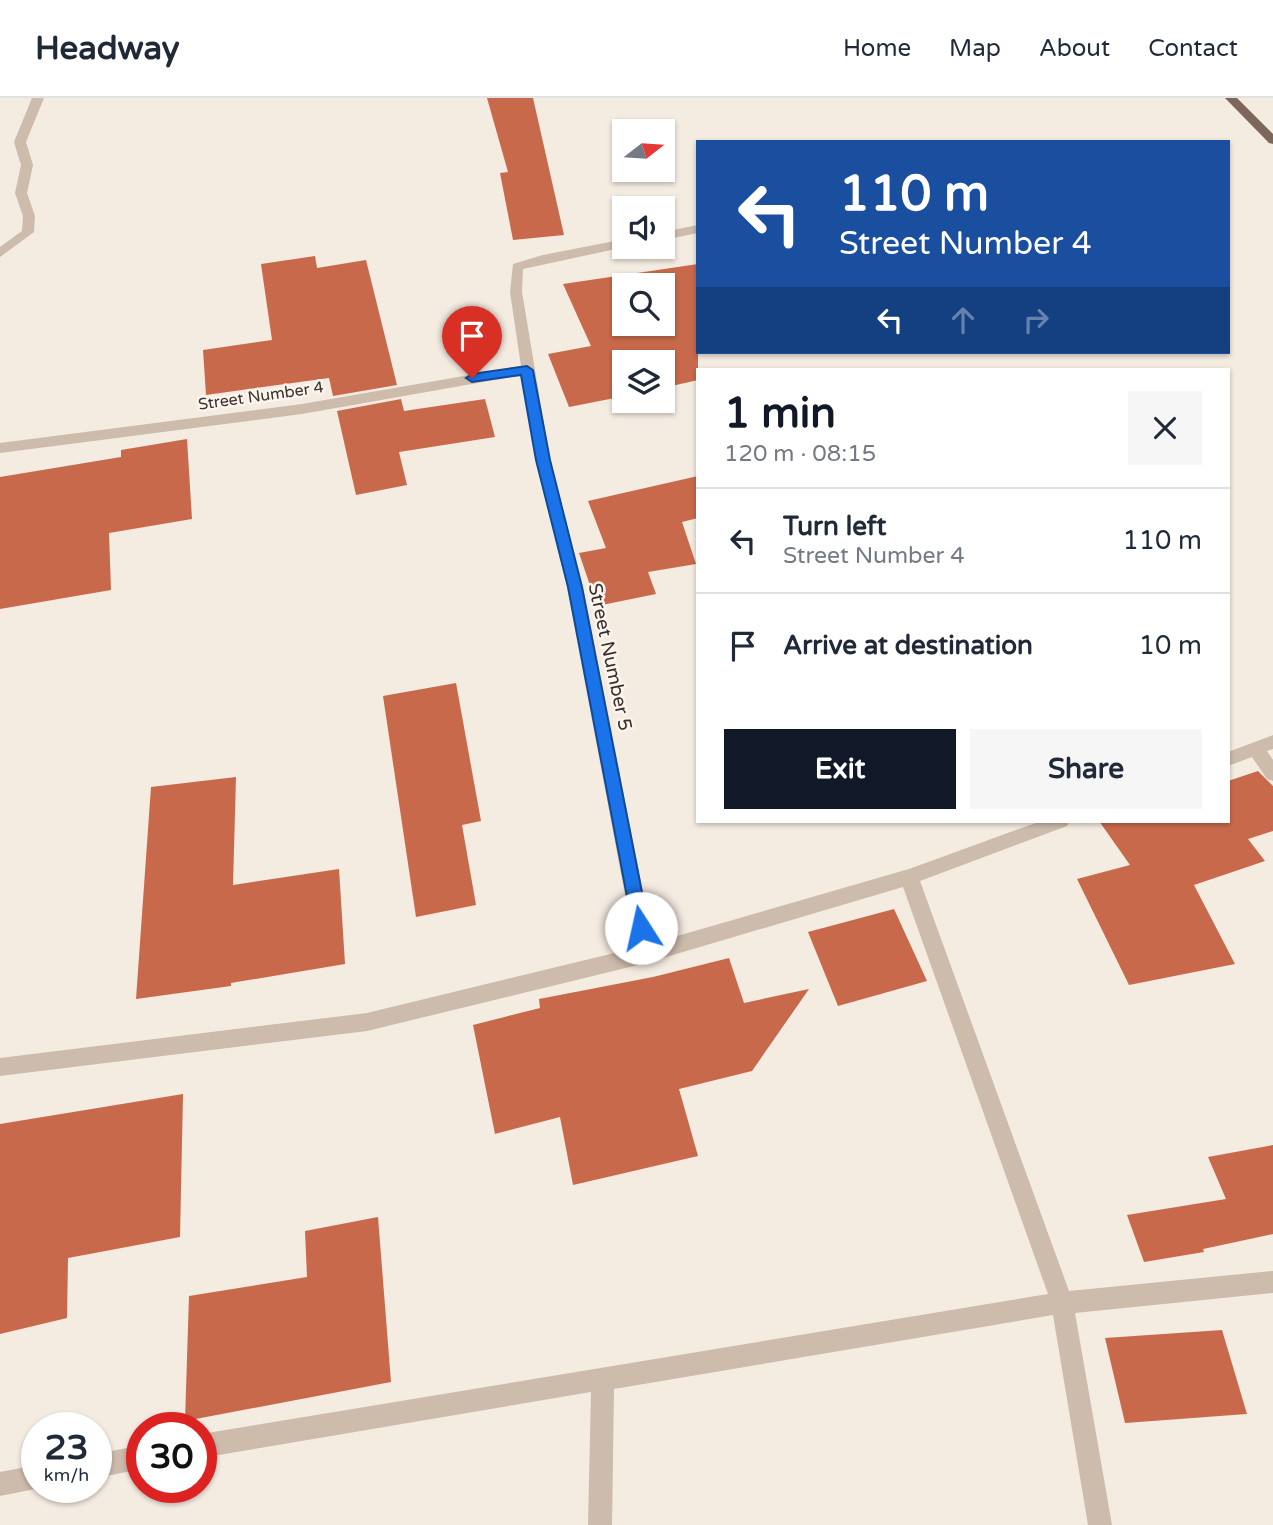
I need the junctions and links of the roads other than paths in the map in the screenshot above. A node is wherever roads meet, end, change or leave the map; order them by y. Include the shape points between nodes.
1 (38, 98) edge
2 (1231, 98) edge
3 (1273, 141) edge
4 (696, 229) edge
5 (675, 234) edge
6 (612, 246) edge
7 (0, 253) edge
8 (527, 370) junction
9 (0, 449) edge
10 (1273, 742) edge
11 (1256, 749) junction
12 (1230, 758) edge
13 (1273, 774) edge
14 (1056, 823) edge
15 (909, 877) junction
16 (646, 954) junction
17 (0, 1067) edge
18 (1273, 1282) edge
19 (1062, 1303) junction
20 (603, 1379) junction
21 (217, 1443) edge
22 (21, 1480) edge
23 (0, 1484) edge
24 (600, 1525) edge
25 (1100, 1525) edge

1 - 7 street via 20,142 27,165 21,193 29,216 28,232
2 - 3 main road
4 - 5 street
6 - 8 street, Street Number 5 via 517,267
8 - 9 street, Street Number 4 via 302,409
8 - 16 street, Street Number 5 via 543,460 575,587
10 - 11 street
11 - 12 street
11 - 13 street
14 - 15 street
15 - 16 street
15 - 19 street
16 - 17 street via 367,1022
18 - 19 street
19 - 20 street
19 - 25 street
20 - 21 street
20 - 24 street
22 - 23 street

